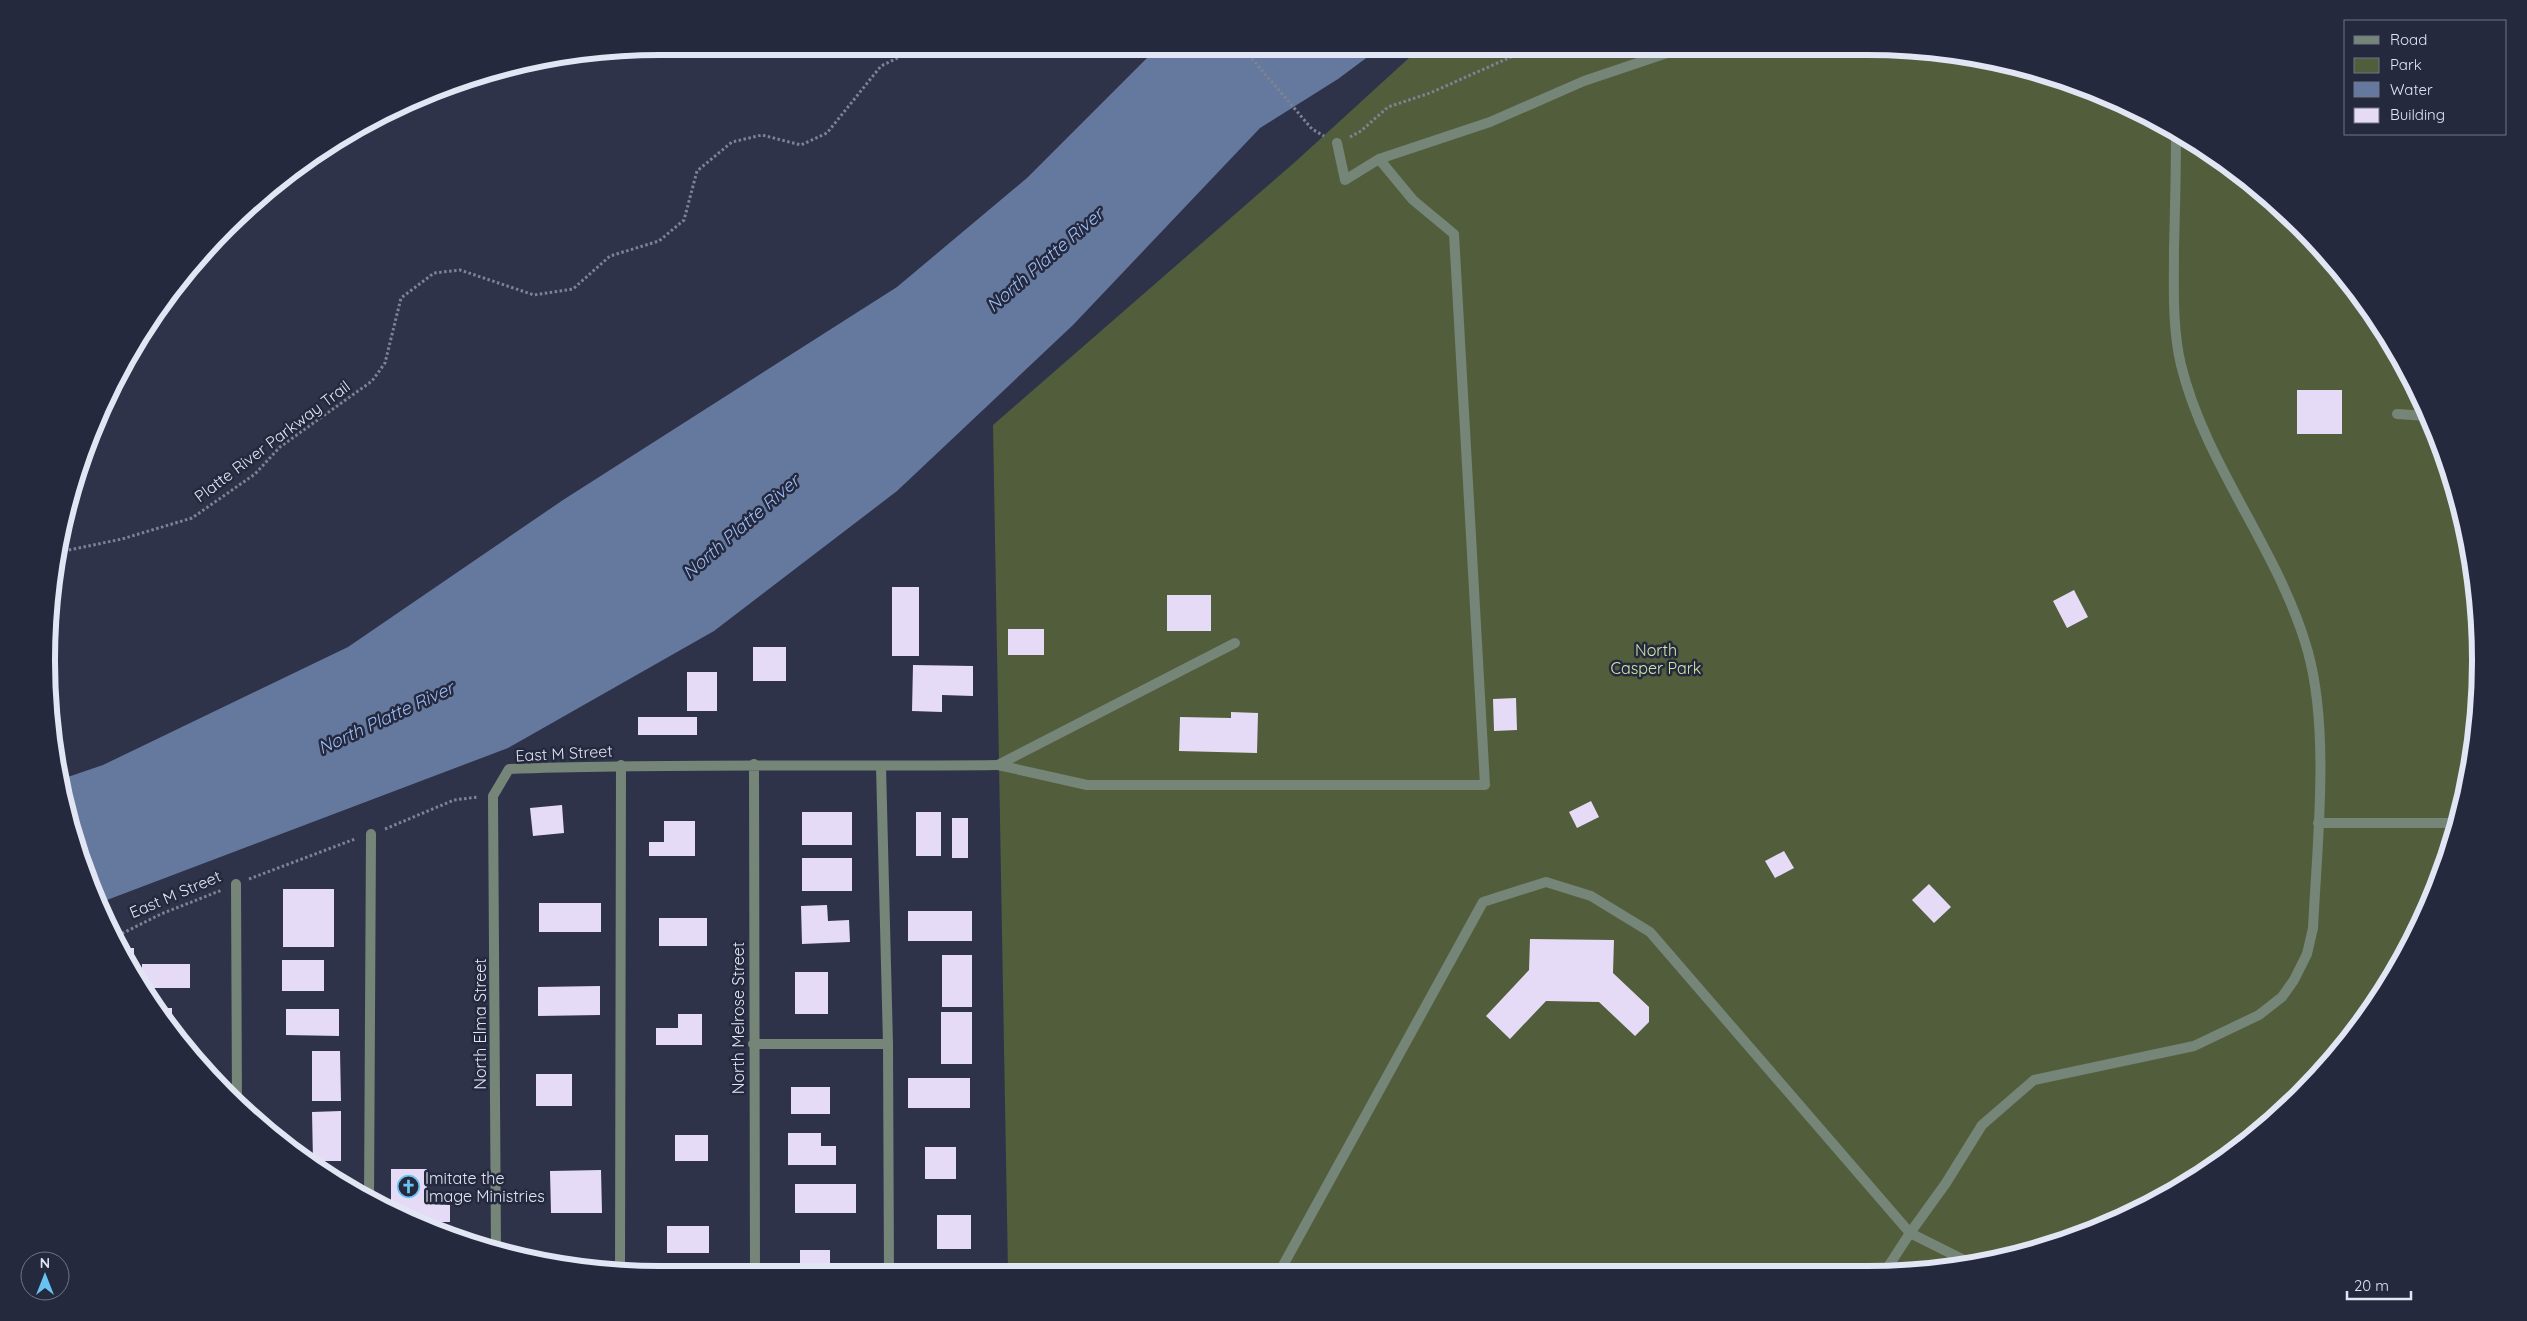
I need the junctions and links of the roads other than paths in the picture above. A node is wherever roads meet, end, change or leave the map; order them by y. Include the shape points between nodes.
1 (1661, 55) edge
2 (2176, 140) edge
3 (1338, 143) road end
4 (1379, 159) junction
5 (2397, 414) dead end
6 (2420, 416) edge
7 (1235, 644) dead end
8 (754, 764) junction
9 (621, 765) junction
10 (998, 765) junction
11 (881, 766) junction
12 (494, 796) joint
13 (2318, 823) junction
14 (2449, 823) edge
15 (371, 834) road end
16 (236, 884) road end
17 (753, 1044) junction
18 (888, 1044) junction
19 (237, 1094) edge
20 (369, 1191) edge
21 (1910, 1233) junction
22 (496, 1243) edge
23 (1961, 1258) edge
24 (620, 1265) edge
25 (1889, 1265) edge
26 (755, 1266) edge
27 (889, 1266) edge
28 (1283, 1266) edge

1 - 4 street via 1584,81 1490,122
2 - 13 street via 2174,301 2181,364 2214,450 2295,612 2308,653 2316,693
3 - 4 street via 1345,180
4 - 10 street via 1413,200 1454,234 1485,785 1087,785
5 - 6 street
7 - 10 street
8 - 9 street, East M Street
8 - 11 street, East M Street
8 - 17 street, North Melrose Street
9 - 12 street, East M Street via 509,769
9 - 24 street
10 - 11 street, East M Street
11 - 18 street
12 - 22 street, North Elma Street
13 - 14 street
13 - 21 street via 2313,928 2307,954 2282,998 2259,1015 2194,1046 2034,1080 1982,1125
15 - 20 street
16 - 19 street
17 - 18 street
17 - 26 street, North Melrose Street
18 - 27 street
21 - 23 street
21 - 25 street
21 - 28 street via 1650,932 1591,896 1546,882 1483,902

